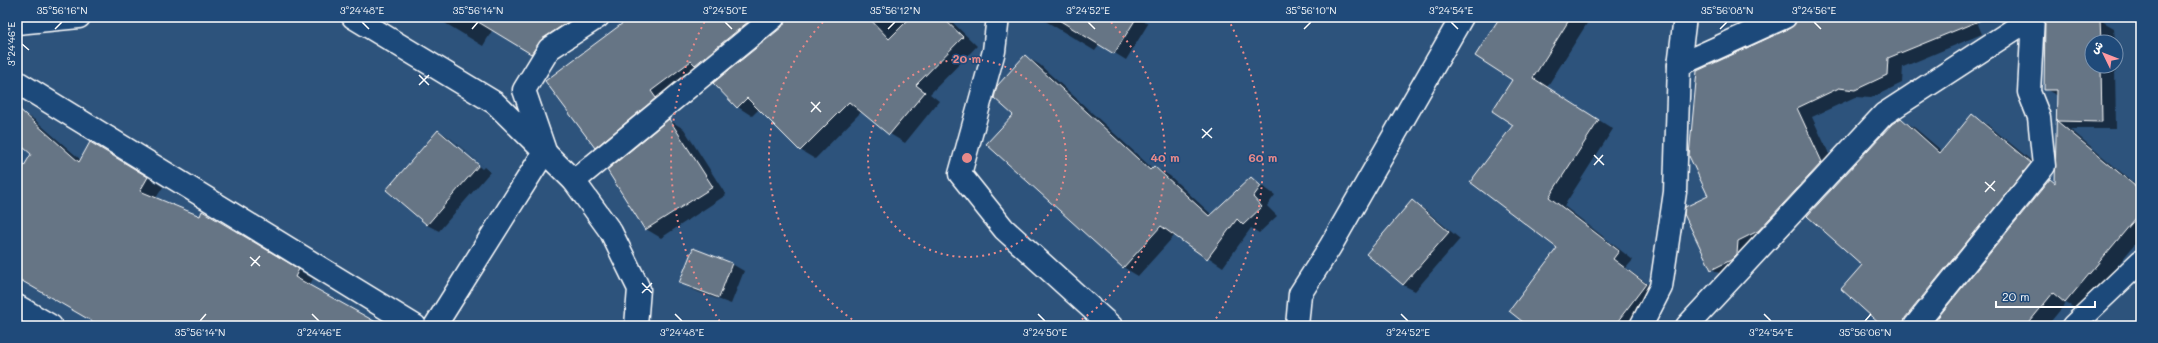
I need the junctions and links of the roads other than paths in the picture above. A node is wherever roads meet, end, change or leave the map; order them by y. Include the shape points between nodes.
1 (79, 17) edge
2 (598, 17) edge
3 (774, 17) edge
4 (998, 17) edge
5 (1462, 17) edge
6 (1686, 17) edge
7 (1785, 17) edge
8 (2033, 17) edge
9 (357, 18) edge
10 (17, 24) edge
11 (1679, 65) junction
12 (17, 82) edge
13 (545, 151) junction
14 (574, 181) junction
15 (2141, 260) edge
16 (17, 306) edge
17 (51, 326) edge
18 (415, 326) edge
19 (435, 326) edge
20 (636, 326) edge
21 (1111, 326) edge
22 (1297, 326) edge
23 (1641, 326) edge
24 (1687, 326) edge
25 (1915, 326) edge
26 (2073, 326) edge

1 - 10 street
2 - 13 street via 549,49 524,90
3 - 14 street
4 - 21 street via 994,51 960,174 1004,229
5 - 22 street via 1330,247 1300,294
6 - 11 street
7 - 11 street
8 - 24 street via 1884,114
8 - 25 street via 2029,92 2039,118 2044,166
9 - 13 street via 495,103
11 - 23 street via 1674,192 1661,287
12 - 18 street
13 - 14 street
13 - 19 street
14 - 20 street via 611,232 639,289
15 - 26 street
16 - 17 street

